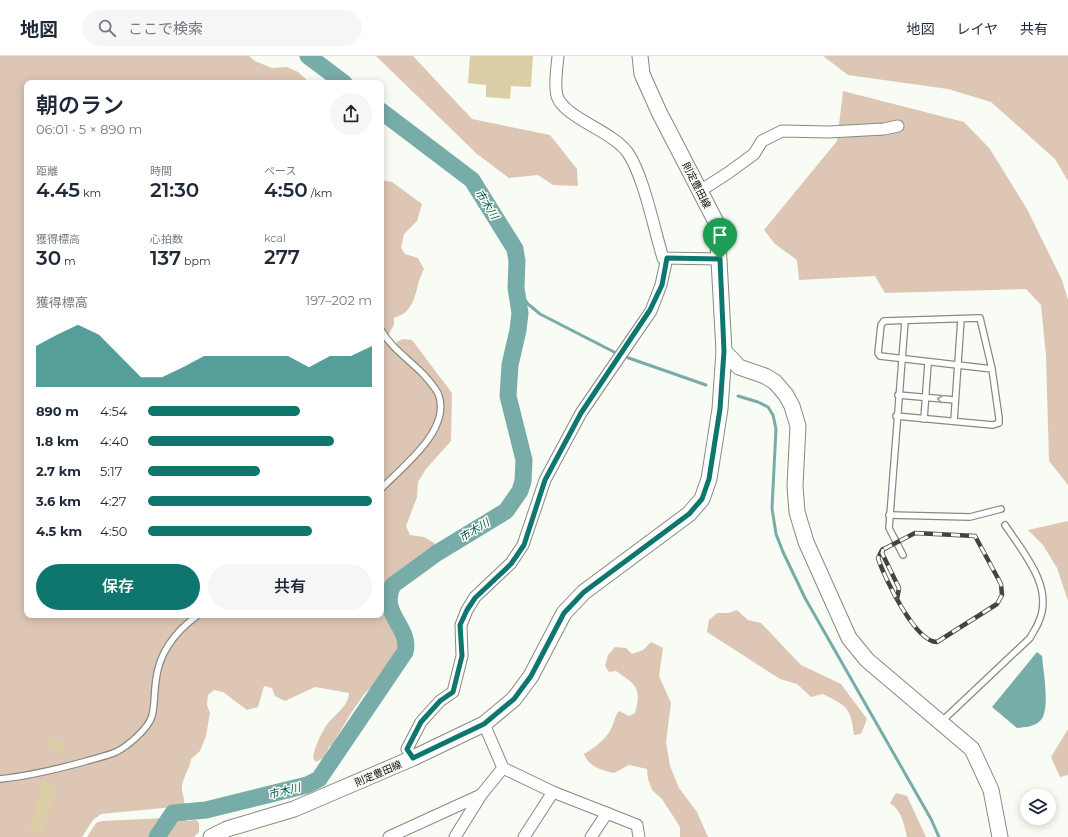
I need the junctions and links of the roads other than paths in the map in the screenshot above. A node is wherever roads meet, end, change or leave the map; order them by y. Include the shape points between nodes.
1 (558, 56) edge
2 (640, 56) edge
3 (898, 126) dead end
4 (700, 191) junction
5 (667, 258) junction
6 (720, 259) junction
7 (961, 319) junction
8 (905, 321) junction
9 (384, 334) edge
10 (724, 351) junction
11 (900, 360) junction
12 (928, 363) junction
13 (957, 366) junction
14 (992, 369) junction
15 (898, 394) junction
16 (926, 397) junction
17 (955, 400) junction
18 (896, 416) junction
19 (924, 418) junction
20 (954, 421) junction
21 (384, 486) edge
22 (1001, 509) dead end
23 (890, 515) junction
24 (1005, 525) dead end
25 (903, 555) dead end
26 (195, 618) edge
27 (484, 724) junction
28 (940, 724) junction
29 (413, 758) junction
30 (503, 768) junction
31 (0, 779) edge
32 (553, 792) junction
33 (480, 795) junction
34 (607, 813) junction
35 (212, 837) edge
36 (389, 837) edge
37 (455, 837) edge
38 (524, 837) edge
39 (592, 837) edge
40 (639, 837) edge
41 (1000, 837) edge

1 - 5 street via 558,97 568,111 614,139 628,153 639,178 663,258
2 - 4 main road, 則定豊田線 via 642,74
3 - 4 street via 829,132 782,131 762,141 754,154
4 - 6 main road, 則定豊田線 via 717,224
5 - 6 street
5 - 29 street via 662,285 650,310 581,413 545,480 524,545 511,564 475,598 467,610 460,625 462,656 453,692 440,701 421,722 407,749
6 - 10 main road, 則定豊田線
7 - 8 lane
7 - 13 lane
7 - 14 lane via 977,318 982,321
8 - 11 lane
8 - 11 lane via 884,321 881,325 878,353 880,356
9 - 21 lane via 439,394 441,405 440,416 433,433
10 - 27 main road, 則定豊田線 via 720,409 709,479 702,499 689,514 584,592 564,613 531,676 514,699
10 - 28 main road via 739,367 775,382 792,406 798,426 795,486 797,512 806,542 849,638 867,660
11 - 12 lane
11 - 15 lane
12 - 13 lane
12 - 16 lane
13 - 14 lane
13 - 17 lane
14 - 20 lane via 999,423 993,425
15 - 16 lane
15 - 18 lane
17 -> 16 lane
16 - 19 lane
17 - 20 lane
18 - 19 lane
18 - 23 lane
19 - 20 lane
22 - 23 lane via 970,517
23 - 25 lane via 889,528
24 - 28 lane via 1039,580 1043,602 1040,620 1030,638
26 - 31 lane via 176,634 167,647 156,678 152,716 132,742 115,753 46,772
27 - 29 main road, 則定豊田線
27 - 30 street
28 - 41 main road via 972,749 991,790
29 - 35 main road, 則定豊田線 via 294,809 227,829
30 - 32 street
30 - 33 street
32 - 34 street
32 - 38 street
33 - 36 street
33 - 37 street
34 - 39 street
34 - 40 street via 637,825

